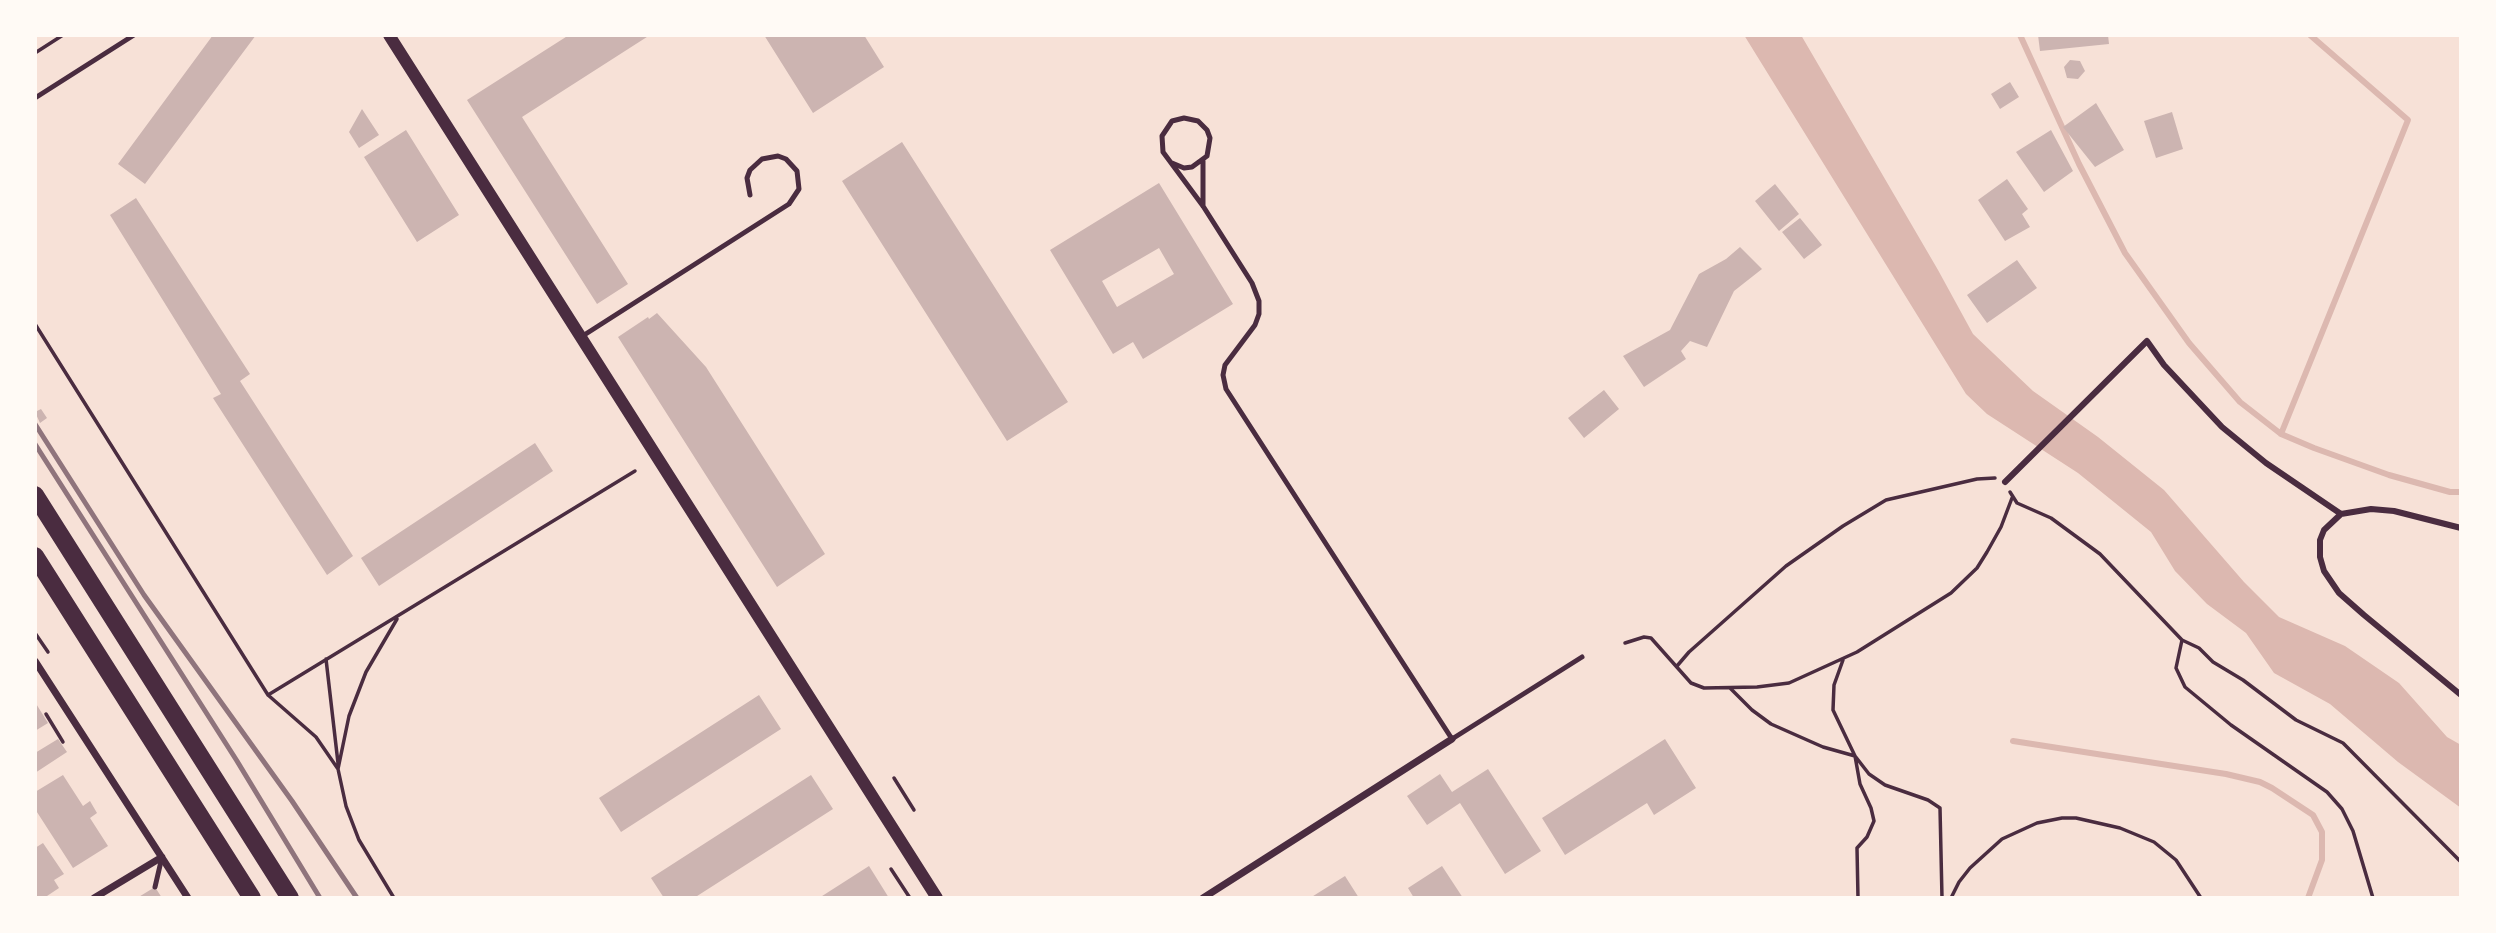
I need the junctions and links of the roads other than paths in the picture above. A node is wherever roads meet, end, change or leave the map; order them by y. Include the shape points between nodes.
1 (134, 35) edge
2 (389, 35) edge
3 (35, 98) edge
4 (1203, 160) junction
5 (1172, 163) junction
6 (750, 195) dead end
7 (1203, 206) junction
8 (581, 337) junction
9 (2005, 482) road end
10 (35, 495) edge
11 (2341, 514) junction
12 (2461, 528) edge
13 (35, 556) edge
14 (1582, 657) dead end
15 (35, 661) edge
16 (2461, 695) edge
17 (1452, 739) junction
18 (162, 858) junction
19 (155, 887) dead end
20 (94, 898) edge
21 (188, 898) edge
22 (252, 898) edge
23 (290, 898) edge
24 (937, 898) edge
25 (1203, 898) edge

1 - 3 lane
2 - 8 street
4 - 5 lane via 1188,168
4 - 5 lane via 1210,146 1207,130 1198,121 1180,118 1168,125 1162,136 1163,152
4 - 7 lane
5 - 7 lane
6 - 8 lane via 747,178 762,159 778,156 797,171 799,189 789,204
7 - 17 lane via 1259,301 1255,325 1225,365 1226,389
8 - 24 street
9 - 11 street via 2147,341 2222,427
10 - 23 highway
11 - 12 street via 2394,511
11 - 16 street via 2320,540 2324,571 2339,593
13 - 22 highway
14 - 17 lane
15 - 18 street
17 - 25 street
18 - 19 lane
18 - 20 street
18 - 21 street

